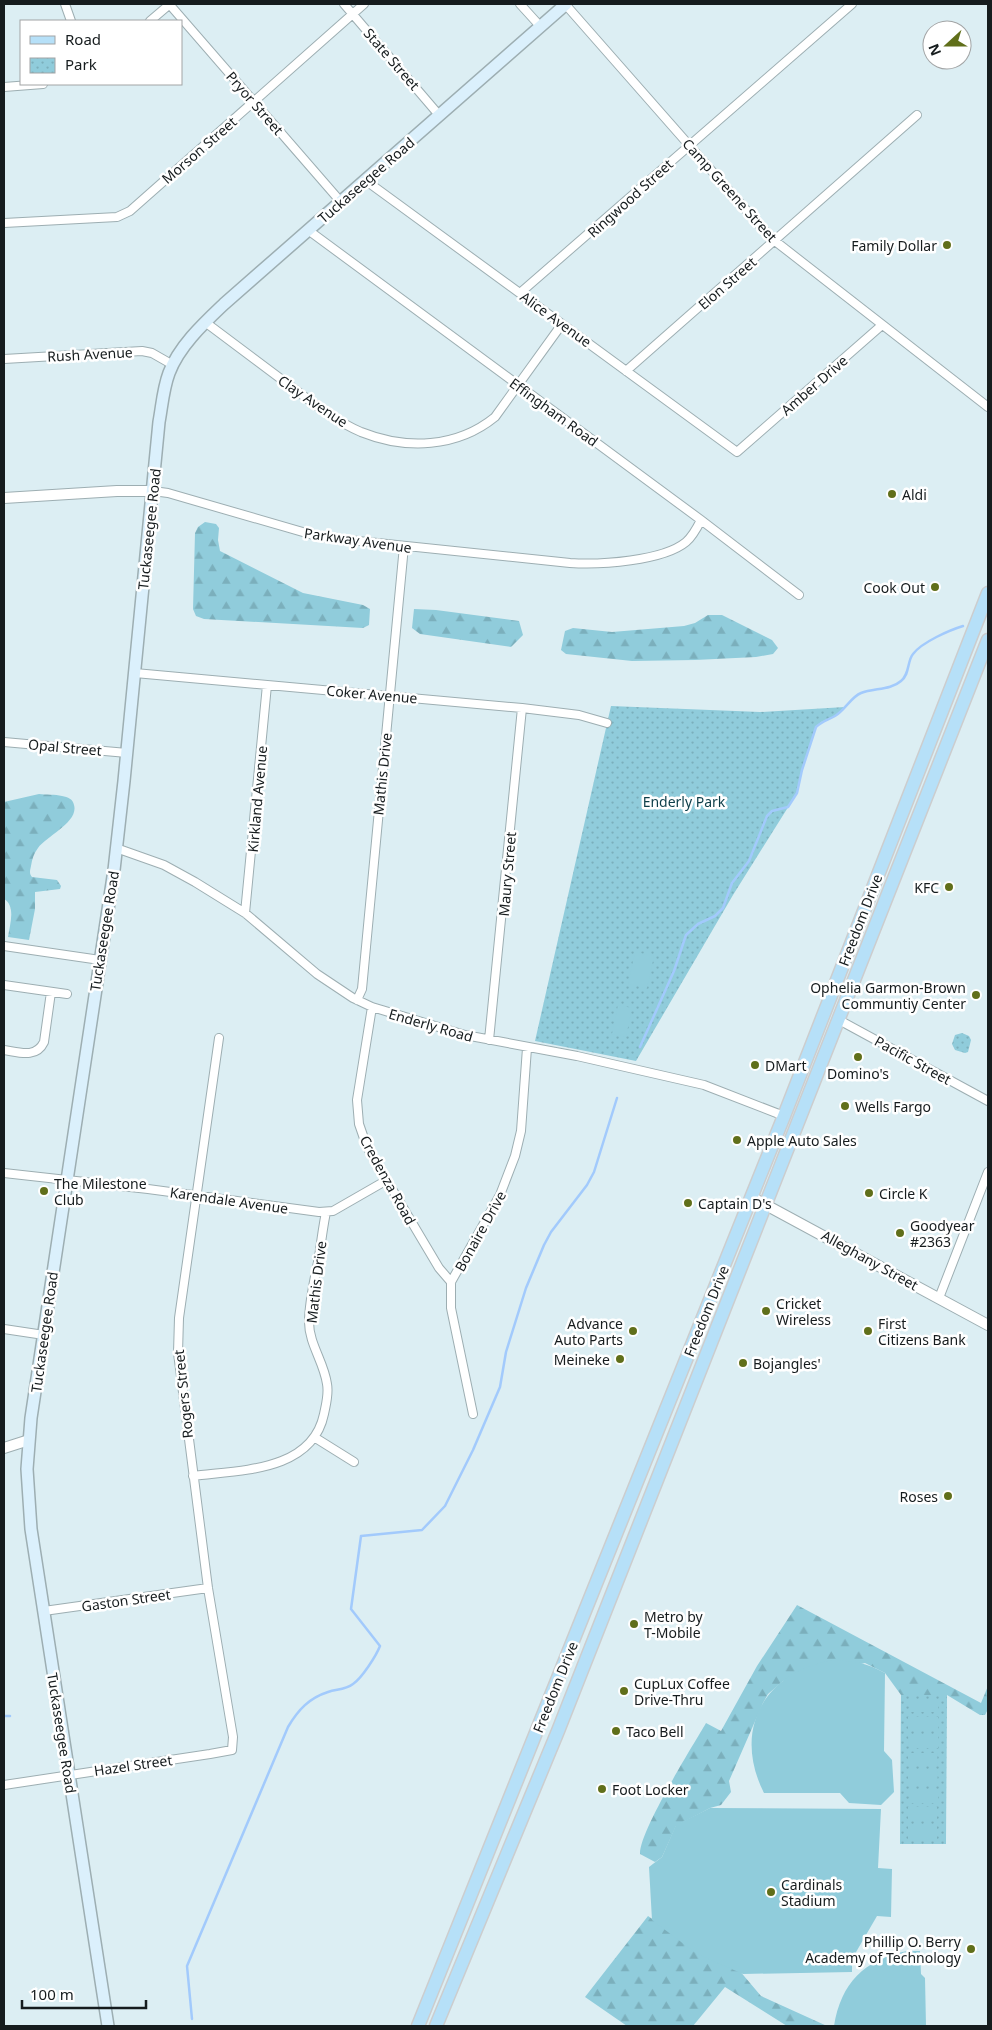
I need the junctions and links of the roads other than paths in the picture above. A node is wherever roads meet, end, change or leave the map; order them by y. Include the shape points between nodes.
1 (65, 4) edge
2 (170, 4) edge
3 (344, 4) edge
4 (364, 4) edge
5 (520, 4) edge
6 (565, 4) edge
7 (852, 4) edge
8 (353, 14) junction
9 (71, 20) edge
10 (151, 20) edge
11 (540, 26) junction
12 (24, 85) edge
13 (4, 86) edge
14 (254, 102) junction
15 (439, 115) junction
16 (917, 115) dead end
17 (688, 145) junction
18 (366, 180) junction
19 (341, 202) junction
20 (4, 223) edge
21 (308, 230) junction
22 (775, 241) junction
23 (520, 293) junction
24 (205, 322) junction
25 (562, 324) junction
26 (882, 325) junction
27 (4, 360) edge
28 (172, 364) junction
29 (626, 371) junction
30 (518, 386) junction
31 (988, 407) edge
32 (745, 445) joint
33 (153, 491) junction
34 (4, 498) edge
35 (701, 520) junction
36 (404, 546) junction
37 (988, 593) edge
38 (799, 595) dead end
39 (988, 640) edge
40 (135, 673) junction
41 (267, 685) junction
42 (390, 696) junction
43 (522, 708) junction
44 (607, 723) dead end
45 (936, 727) junction
46 (4, 742) edge
47 (127, 753) junction
48 (929, 791) junction
49 (116, 848) junction
50 (244, 913) junction
51 (856, 932) junction
52 (4, 946) edge
53 (100, 960) junction
54 (4, 985) edge
55 (51, 992) junction
56 (67, 994) dead end
57 (357, 1000) junction
58 (372, 1007) junction
59 (839, 1020) junction
60 (219, 1038) dead end
61 (489, 1040) junction
62 (527, 1048) junction
63 (4, 1050) edge
64 (988, 1101) edge
65 (784, 1116) junction
66 (988, 1172) edge
67 (4, 1173) edge
68 (387, 1180) junction
69 (67, 1181) junction
70 (196, 1195) junction
71 (751, 1197) junction
72 (766, 1204) junction
73 (326, 1212) junction
74 (451, 1282) junction
75 (938, 1298) junction
76 (988, 1325) edge
77 (4, 1328) edge
78 (44, 1335) junction
79 (473, 1414) dead end
80 (314, 1437) junction
81 (29, 1440) junction
82 (4, 1448) edge
83 (354, 1462) dead end
84 (193, 1476) junction
85 (628, 1504) junction
86 (644, 1511) junction
87 (208, 1588) junction
88 (44, 1611) junction
89 (232, 1750) joint
90 (69, 1775) junction
91 (4, 1785) edge
92 (504, 1817) junction
93 (519, 1824) junction
94 (108, 2026) edge
95 (418, 2026) edge
96 (436, 2026) edge

1 - 9 street
2 - 10 street
2 - 14 street, Pryor Street
3 - 8 street, State Street
4 - 8 street, Morson Street
5 - 11 street
6 - 11 main road, Tuckaseegee Road
6 - 17 street, Camp Greene Street
7 - 17 street, Ringwood Street
8 - 14 street, Morson Street
8 - 15 street, State Street
11 - 15 main road, Tuckaseegee Road
12 - 13 street
14 - 19 street, Pryor Street
14 - 20 street, Morson Street via 122,216
15 - 18 main road, Tuckaseegee Road
16 - 22 street, Elon Street
17 - 22 street, Camp Greene Street
17 - 23 street, Ringwood Street
18 - 19 main road, Tuckaseegee Road
18 - 23 street, Alice Avenue
19 - 21 main road, Tuckaseegee Road
21 - 24 main road, Tuckaseegee Road
21 - 30 street, Effingham Road
22 - 26 street, Camp Greene Street
22 - 29 street, Elon Street
23 - 25 street, Alice Avenue
24 - 28 main road, Tuckaseegee Road
24 - 30 street, Clay Avenue via 326,412 360,431 384,439 437,442 464,436 495,417
25 - 29 street, Alice Avenue
25 - 30 street, Clay Avenue
26 - 31 street, Camp Greene Street
26 - 32 street, Amber Drive
27 - 28 street, Rush Avenue via 142,351
28 - 33 main road, Tuckaseegee Road via 160,422
29 - 32 street, Alice Avenue via 737,452
30 - 35 street, Effingham Road
33 - 34 street, Parkway Avenue
33 - 36 street, Parkway Avenue via 320,537
33 - 40 main road, Tuckaseegee Road
35 - 36 street, Parkway Avenue via 695,532 680,546 624,561 570,563
35 - 38 street, Effingham Road
36 - 42 street, Mathis Drive
37 - 45 main road, Freedom Drive
39 - 48 main road, Freedom Drive
40 - 41 street, Coker Avenue
40 - 47 main road, Tuckaseegee Road
41 - 42 street, Coker Avenue
41 - 50 street, Kirkland Avenue
42 - 43 street, Coker Avenue
42 - 57 street, Mathis Drive via 362,989
43 - 44 street, Coker Avenue via 579,715
43 - 61 street, Maury Street
45 - 48 main road via 942,736 929,769
45 - 51 main road, Freedom Drive
46 - 47 street, Opal Street
47 - 49 main road, Tuckaseegee Road
48 - 59 main road, Freedom Drive
49 - 50 street, Enderly Road via 164,865
49 - 53 main road, Tuckaseegee Road
50 - 57 street, Enderly Road via 318,974
51 - 59 main road via 853,955 832,1009
51 - 65 main road, Freedom Drive
52 - 53 street
53 - 69 main road, Tuckaseegee Road
54 - 55 street
55 - 56 street
55 - 63 street via 41,1048 32,1053
57 - 58 street, Enderly Road
58 - 61 street, Enderly Road
58 - 68 street, Credenza Road via 357,1112 367,1147
59 - 64 street, Pacific Street
59 - 72 main road, Freedom Drive
60 - 70 street, Rogers Street
61 - 62 street, Enderly Road
62 - 65 street, Enderly Road via 577,1056 704,1086
62 - 74 street, Bonaire Drive via 521,1131 515,1156 500,1195
65 - 71 main road, Freedom Drive
66 - 75 street
67 - 69 street, Karendale Avenue
68 - 73 street
68 - 74 street, Credenza Road via 439,1268
69 - 70 street, Karendale Avenue
69 - 78 main road, Tuckaseegee Road
70 - 73 street, Karendale Avenue
70 - 84 street, Rogers Street via 178,1337
71 - 72 street, Alleghany Street
71 - 85 main road, Freedom Drive
72 - 75 street, Alleghany Street
72 - 86 main road, Freedom Drive
73 - 80 street, Mathis Drive via 309,1321 325,1374 327,1399 323,1419
74 - 79 street, Bonaire Drive via 451,1308
75 - 76 street, Alleghany Street
77 - 78 street
78 - 81 main road, Tuckaseegee Road
80 - 83 street
80 - 84 street, Mathis Drive via 302,1450 270,1465
81 - 82 street
81 - 88 main road, Tuckaseegee Road via 28,1498
84 - 87 street, Rogers Street
85 - 86 main road
85 - 92 main road, Freedom Drive
86 - 93 main road, Freedom Drive
87 - 88 street, Gaston Street
87 - 89 street, Rogers Street via 233,1737
88 - 90 main road, Tuckaseegee Road
89 - 90 street, Hazel Street
90 - 91 street, Hazel Street
90 - 94 main road, Tuckaseegee Road
92 - 93 main road
92 - 95 main road, Freedom Drive
93 - 96 main road, Freedom Drive

